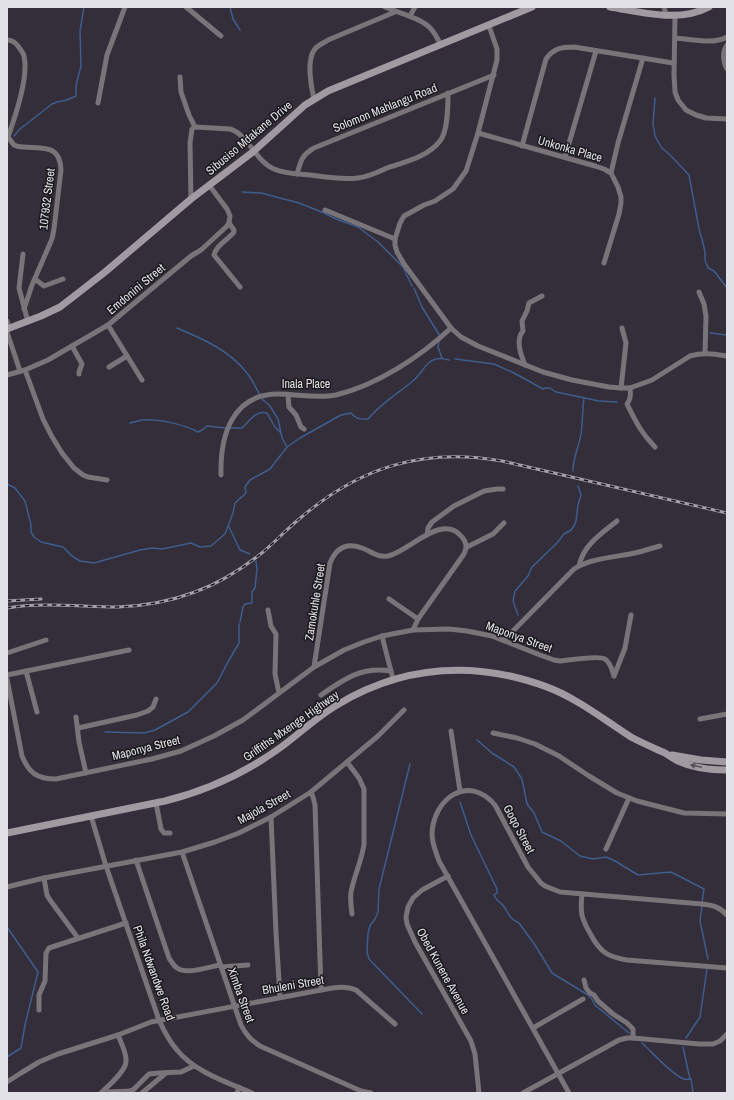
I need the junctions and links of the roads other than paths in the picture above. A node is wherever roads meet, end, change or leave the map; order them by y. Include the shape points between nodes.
1 (125, 7) edge
2 (186, 7) edge
3 (415, 7) edge
4 (532, 7) edge
5 (610, 7) edge
6 (664, 7) edge
7 (709, 7) edge
8 (388, 8) edge
9 (396, 12) junction
10 (410, 16) junction
11 (666, 16) junction
12 (675, 16) junction
13 (489, 26) junction
14 (221, 36) dead end
15 (675, 38) junction
16 (727, 38) edge
17 (7, 40) edge
18 (441, 45) junction
19 (727, 45) edge
20 (596, 51) junction
21 (643, 58) junction
22 (673, 63) junction
23 (727, 69) edge
24 (494, 75) junction
25 (180, 77) dead end
26 (448, 93) junction
27 (314, 99) junction
28 (98, 103) dead end
29 (727, 119) edge
30 (195, 127) junction
31 (478, 133) junction
32 (522, 146) junction
33 (253, 150) junction
34 (566, 158) junction
35 (611, 173) junction
36 (297, 174) junction
37 (209, 185) junction
38 (191, 199) junction
39 (325, 210) dead end
40 (229, 223) junction
41 (395, 239) junction
42 (23, 254) dead end
43 (604, 263) dead end
44 (35, 279) junction
45 (63, 279) dead end
46 (240, 288) dead end
47 (699, 292) dead end
48 (542, 296) dead end
49 (24, 308) junction
50 (7, 321) edge
51 (28, 322) junction
52 (108, 325) junction
53 (451, 328) junction
54 (622, 328) dead end
55 (8, 330) edge
56 (72, 346) junction
57 (705, 353) junction
58 (127, 356) junction
59 (727, 356) edge
60 (525, 365) junction
61 (109, 367) dead end
62 (22, 370) junction
63 (79, 374) dead end
64 (7, 375) edge
65 (142, 380) dead end
66 (621, 388) junction
67 (630, 388) junction
68 (288, 395) junction
69 (304, 429) dead end
70 (655, 447) dead end
71 (222, 475) dead end
72 (107, 480) dead end
73 (503, 489) dead end
74 (617, 521) dead end
75 (504, 523) dead end
76 (427, 535) junction
77 (660, 546) dead end
78 (467, 547) junction
79 (579, 566) junction
80 (389, 599) dead end
81 (268, 610) dead end
82 (630, 615) dead end
83 (418, 619) junction
84 (413, 630) junction
85 (382, 636) junction
86 (46, 640) dead end
87 (504, 640) junction
88 (129, 650) dead end
89 (7, 652) edge
90 (314, 667) junction
91 (26, 671) junction
92 (391, 671) junction
93 (7, 675) edge
94 (7, 679) edge
95 (393, 679) junction
96 (279, 693) junction
97 (321, 695) dead end
98 (156, 699) dead end
99 (404, 710) dead end
100 (37, 712) dead end
101 (727, 714) edge
102 (76, 717) dead end
103 (700, 719) dead end
104 (78, 728) junction
105 (451, 731) dead end
106 (493, 733) dead end
107 (667, 754) junction
108 (346, 762) junction
109 (727, 762) edge
110 (727, 770) edge
111 (86, 773) junction
112 (460, 791) junction
113 (311, 792) junction
114 (629, 798) junction
115 (156, 803) junction
116 (727, 814) edge
117 (90, 816) junction
118 (271, 817) junction
119 (7, 833) edge
120 (170, 833) dead end
121 (606, 849) dead end
122 (182, 852) junction
123 (136, 860) junction
124 (106, 866) junction
125 (448, 876) junction
126 (44, 878) junction
127 (7, 888) edge
128 (582, 894) junction
129 (352, 914) dead end
130 (727, 915) edge
131 (126, 923) junction
132 (78, 938) junction
133 (248, 965) dead end
134 (220, 966) junction
135 (727, 968) edge
136 (584, 980) dead end
137 (321, 990) junction
138 (280, 998) junction
139 (583, 999) dead end
140 (234, 1006) junction
141 (39, 1010) dead end
142 (159, 1020) junction
143 (395, 1024) dead end
144 (533, 1028) junction
145 (727, 1034) edge
146 (118, 1035) junction
147 (633, 1038) junction
148 (194, 1066) junction
149 (166, 1073) junction
150 (558, 1074) junction
151 (7, 1082) edge
152 (239, 1087) junction
153 (108, 1091) edge
154 (101, 1093) edge
155 (142, 1093) edge
156 (236, 1093) edge
157 (252, 1093) edge
158 (371, 1093) edge
159 (479, 1093) edge
160 (523, 1093) edge
161 (568, 1093) edge

1 - 28 street via 107,55
2 - 14 street
3 - 10 street
4 - 13 street, Sibusiso Mdakane Drive
5 - 11 street
6 - 11 street
7 - 12 street via 700,12
8 - 9 street
9 - 10 street
9 - 27 street via 328,40 313,50 310,78
10 - 18 street via 430,27
11 - 12 street
12 - 15 street
13 - 18 street, Sibusiso Mdakane Drive
13 - 24 street via 497,49
15 - 16 street via 712,41
15 - 22 street
17 - 44 street, 107932 Street via 14,42 23,52 25,66 18,107 8,137 14,145 50,150 58,156 61,164 53,234
18 - 27 street, Sibusiso Mdakane Drive
19 - 23 street via 724,50 724,63
20 - 21 street
20 - 32 street via 564,47 551,52 546,60
20 - 34 street
21 - 22 street
21 - 35 street
22 - 29 street via 676,95 686,110 701,117
24 - 26 street, Solomon Mahlangu Road
24 - 31 street
25 - 30 street via 181,92
26 - 36 street, Solomon Mahlangu Road via 314,148 304,155
26 - 36 street via 442,138 424,154 361,178
27 - 33 street, Sibusiso Mdakane Drive
30 - 33 street via 234,130
30 - 38 street via 192,129 190,143
31 - 32 street, Unkonka Place
31 - 41 street via 466,171 453,189 404,216
32 - 34 street, Unkonka Place
33 - 36 street via 272,168
33 - 37 street, Sibusiso Mdakane Drive
34 - 35 street, Unkonka Place
35 - 43 street, Unkonka Place via 620,192 621,203
37 - 38 street, Sibusiso Mdakane Drive
37 - 40 street via 227,209
38 - 51 street, Sibusiso Mdakane Drive via 73,298
39 - 41 street
40 - 46 street via 234,232 218,247 214,255
40 - 52 street, Emdonini Street via 201,250
41 - 53 street via 397,252 404,264
42 - 49 street via 19,288
44 - 45 street via 46,286
44 - 49 street, 107932 Street
47 - 57 street via 706,316
48 - 60 street via 529,303 522,321 523,331 519,340
49 - 51 street
50 - 55 street
51 - 55 street, Sibusiso Mdakane Drive
52 - 56 street, Emdonini Street
52 - 58 street
53 - 60 street via 478,346
53 - 68 street, Inala Place via 436,342 392,372 363,386 331,396
54 - 66 street via 626,343
55 - 62 street
56 - 62 street, Emdonini Street
56 - 63 street via 82,364
57 - 59 street
57 - 67 street via 690,356 652,380
58 - 61 street
58 - 65 street
60 - 66 street via 572,380
62 - 64 street, Emdonini Street
62 - 72 street via 42,419 62,453 83,475
66 - 67 street
67 - 70 street via 630,400 627,404 639,429
68 - 69 street via 289,407
68 - 71 street, Inala Place via 268,394 252,399 240,408 230,422 222,450
73 - 76 street via 484,491 454,506 432,522
74 - 79 street via 586,548
75 - 78 street via 493,534
76 - 78 street, Zamokuhle Street via 439,529 453,529 462,537
76 - 90 street, Zamokuhle Street via 386,556 348,545 335,554 330,563
77 - 79 street
78 - 83 street
79 - 87 street
80 - 83 street
81 - 96 street via 271,626 276,634 275,674
82 - 87 street, Maponya Street via 625,648 614,676 609,662 602,658 554,660
83 - 84 street
84 - 85 street, Maponya Street
84 - 87 street, Maponya Street via 450,629
85 - 90 street, Maponya Street via 344,650
85 - 92 street
86 - 89 street
88 - 91 street
90 - 96 street, Maponya Street
91 - 93 street
91 - 100 street
92 - 95 street
92 - 97 street via 362,672 340,682
94 - 111 street, Maponya Street via 22,756 33,774 56,779
95 - 107 street, Griffiths Mxenge Highway via 425,672 455,670 528,680 573,699 632,737
95 - 115 street, Griffiths Mxenge Highway via 337,705 246,771 190,794
96 - 111 street, Maponya Street via 243,720 181,751
98 - 104 street via 148,712
99 - 108 street, Majola Street via 378,736
101 - 103 street
102 - 104 street
104 - 111 street
105 - 112 street
106 - 114 street via 535,744
107 - 109 street, Griffiths Mxenge Highway
110 -> 107 street, Griffiths Mxenge Highway via 689,765
108 - 113 street, Majola Street
108 - 129 street via 364,789 364,844 351,893
112 - 125 street via 442,804 433,826 433,844
112 - 128 street, Goqo Street via 481,793 491,800 528,867 541,883 560,892
113 - 118 street, Majola Street
113 - 137 street via 315,804
114 - 116 street via 684,813
114 - 121 street
115 - 117 street, Griffiths Mxenge Highway
115 - 120 street via 161,829 164,833
117 - 119 street, Griffiths Mxenge Highway
117 - 124 street, Phila Ndwandwe Road
118 - 122 street, Majola Street via 208,845
118 - 138 street
122 - 123 street, Majola Street
122 - 134 street, Ximba Street
123 - 124 street, Majola Street
123 - 134 street via 172,963 176,968 187,971
124 - 126 street, Majola Street
124 - 131 street, Phila Ndwandwe Road
125 - 144 street
125 - 159 street, Obed Kunene Avenue via 413,898 406,917 415,942 470,1041 475,1054
126 - 127 street, Majola Street
126 - 132 street via 47,895
128 - 130 street, Goqo Street via 707,904 718,907
128 - 135 street via 583,922 597,946 607,954 627,960
131 - 132 street
131 - 142 street, Phila Ndwandwe Road
132 - 141 street via 47,950 45,981 39,995
133 - 134 street
134 - 140 street, Ximba Street
136 - 147 street via 586,988 598,1002 633,1029
137 - 138 street, Bhuleni Street
137 - 143 street, Bhuleni Street via 352,988
138 - 140 street, Bhuleni Street
139 - 144 street
140 - 142 street, Bhuleni Street
140 - 158 street, Ximba Street via 245,1034 255,1043 361,1091
142 - 146 street, Bhuleni Street
142 - 148 street, Phila Ndwandwe Road via 178,1051
144 - 150 street
145 - 147 street via 713,1044
146 - 151 street, Bhuleni Street via 38,1062
146 - 153 street via 125,1051 126,1062
147 - 150 street via 619,1040
148 - 149 street via 181,1072
148 - 152 street, Phila Ndwandwe Road
149 - 153 street via 149,1074 133,1090
149 - 155 street
150 - 160 street
150 - 161 street
152 - 156 street
152 - 157 street, Phila Ndwandwe Road
153 - 154 street

